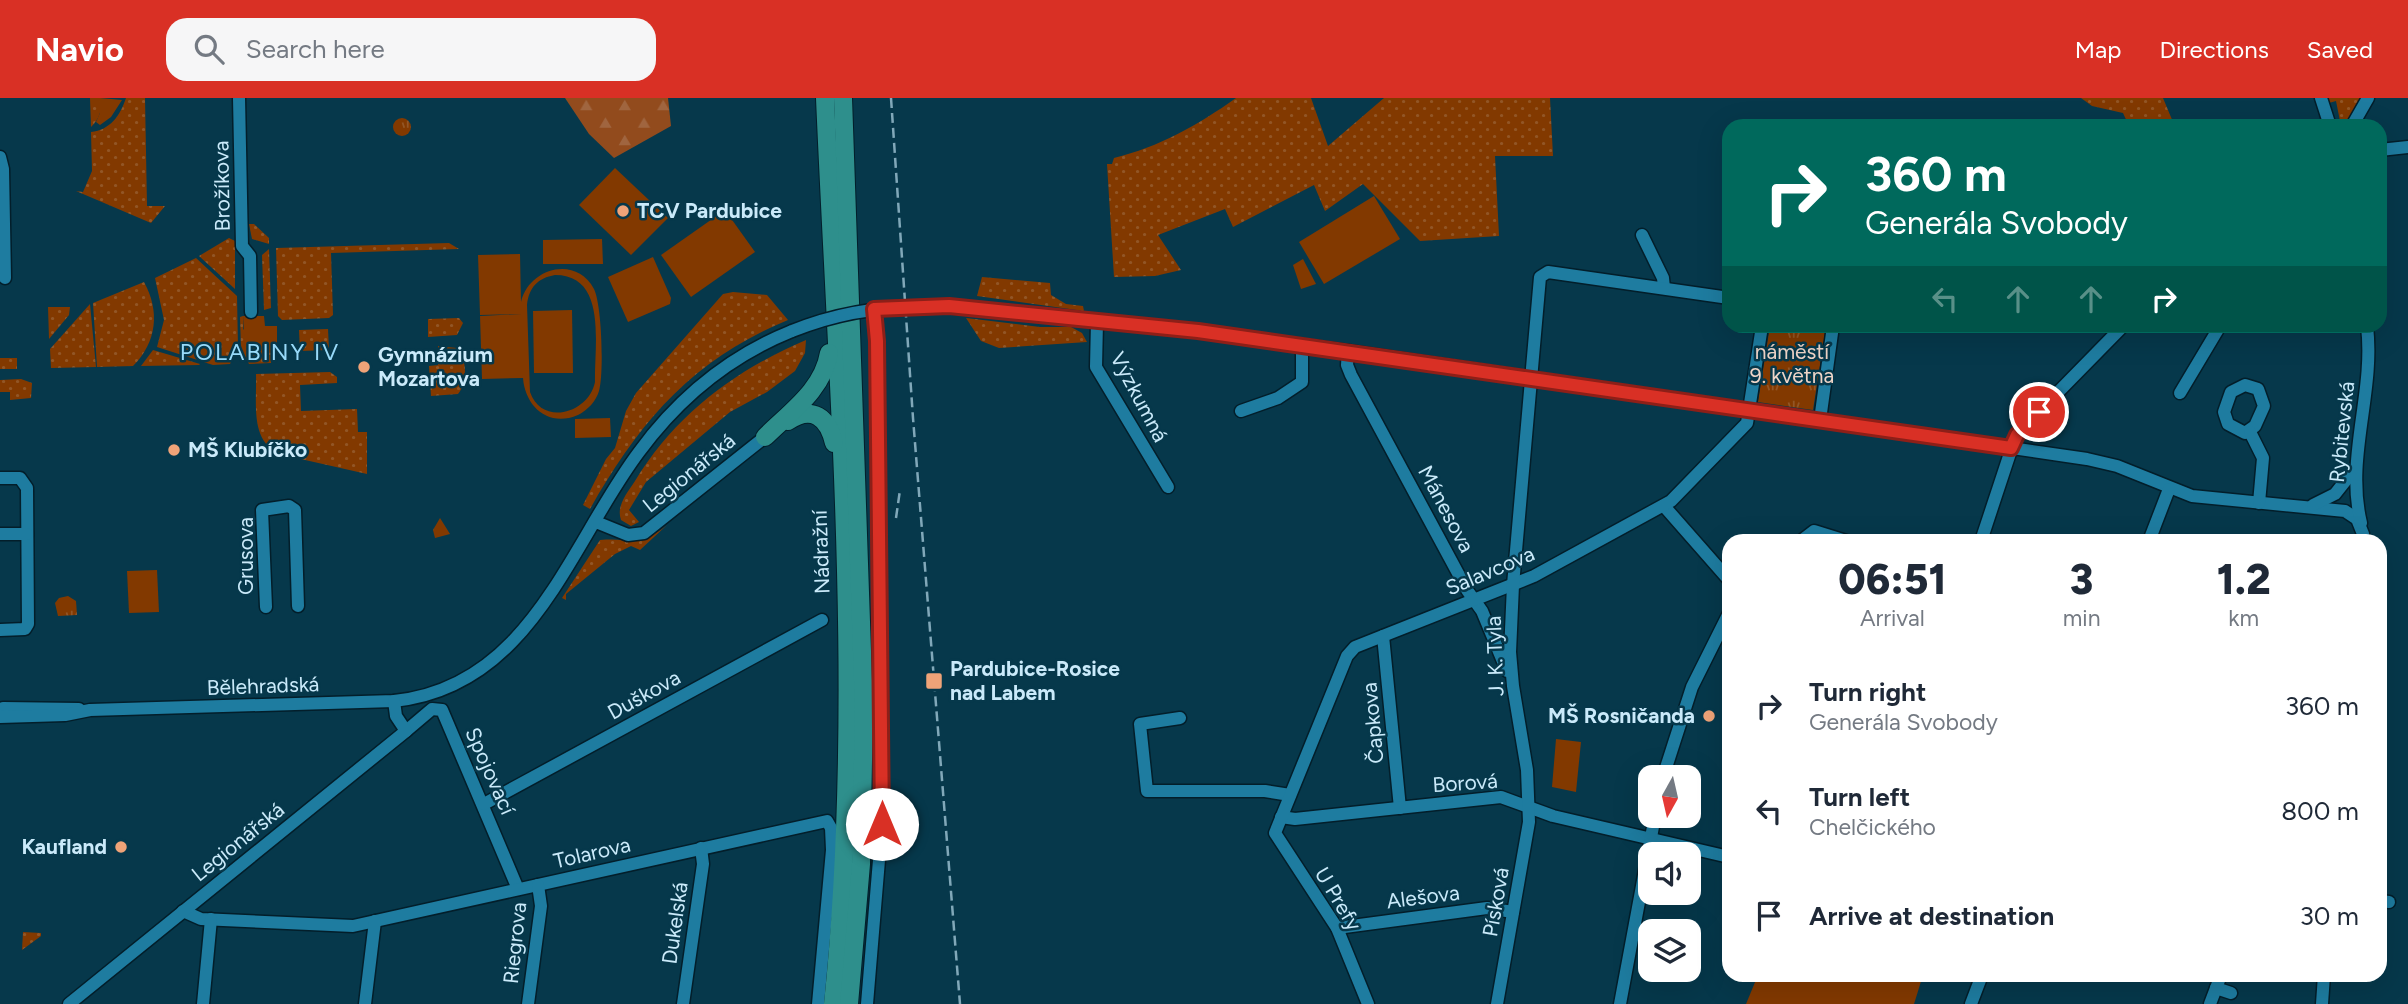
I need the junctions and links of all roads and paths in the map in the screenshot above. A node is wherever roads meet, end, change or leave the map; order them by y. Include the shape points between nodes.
1 (239, 98) edge
2 (825, 98) edge
3 (842, 98) edge
4 (2321, 98) edge
5 (2368, 98) edge
6 (2328, 119) edge
7 (2356, 119) edge
8 (2408, 147) edge
9 (2387, 149) edge
10 (0, 157) edge
11 (1642, 234) dead end
12 (5, 278) dead end
13 (1664, 288) junction
14 (1722, 297) edge
15 (874, 309) junction
16 (251, 312) dead end
17 (835, 322) junction
18 (1097, 322) junction
19 (1761, 333) edge
20 (1832, 333) edge
21 (2116, 333) edge
22 (2216, 333) edge
23 (2367, 333) edge
24 (1302, 345) junction
25 (1348, 351) junction
26 (1530, 378) junction
27 (2180, 393) dead end
28 (1750, 410) junction
29 (1241, 411) dead end
30 (1820, 421) junction
31 (2250, 432) dead end
32 (765, 437) junction
33 (2011, 448) junction
34 (2356, 460) junction
35 (841, 468) junction
36 (0, 478) edge
37 (1168, 486) dead end
38 (2169, 489) junction
39 (2259, 503) junction
40 (1664, 506) junction
41 (2296, 506) junction
42 (596, 522) junction
43 (0, 534) edge
44 (27, 534) junction
45 (1983, 534) edge
46 (2152, 534) edge
47 (2363, 534) edge
48 (2363, 534) edge
49 (1722, 572) edge
50 (1513, 585) junction
51 (1475, 599) junction
52 (298, 606) dead end
53 (266, 607) dead end
54 (822, 620) dead end
55 (1722, 627) edge
56 (0, 631) edge
57 (1383, 636) junction
58 (1513, 686) junction
59 (437, 691) joint
60 (394, 701) junction
61 (0, 708) edge
62 (90, 710) junction
63 (0, 717) edge
64 (1180, 718) dead end
65 (406, 731) junction
66 (1667, 765) edge
67 (1290, 795) junction
68 (484, 804) junction
69 (1528, 806) junction
70 (1400, 808) junction
71 (1282, 817) junction
72 (1652, 828) edge
73 (1650, 838) junction
74 (701, 848) junction
75 (1722, 856) edge
76 (538, 885) junction
77 (518, 889) junction
78 (183, 911) junction
79 (1513, 912) junction
80 (211, 919) junction
81 (375, 921) junction
82 (1337, 928) junction
83 (1979, 982) edge
84 (2218, 982) edge
85 (2324, 982) edge
86 (2216, 988) junction
87 (2231, 993) dead end
88 (69, 1004) edge
89 (202, 1004) edge
90 (365, 1004) edge
91 (528, 1004) edge
92 (683, 1004) edge
93 (818, 1004) edge
94 (833, 1004) edge
95 (849, 1004) edge
96 (867, 1004) edge
97 (1368, 1004) edge
98 (1496, 1004) edge
99 (1620, 1004) edge
100 (1971, 1004) edge
101 (2210, 1004) edge
102 (2322, 1004) edge

1 - 16 street, Brožíkova via 243,246 250,256
2 - 17 main road, Nádražní
3 - 95 main road, Nádražní via 864,709 861,864
4 - 6 street
5 - 7 street
8 - 9 street
10 - 12 street
11 - 13 street
13 - 14 street
13 - 26 street, J. K. Tyla via 1543,273
15 - 18 street, Legionářská, bridge via 935,306
15 - 42 street, Legionářská, bridge via 792,331 733,362 668,416 637,454
15 - 96 street via 882,824
17 - 32 main road via 822,379
17 - 35 main road, Nádražní
18 - 24 street, Legionářská
18 - 37 street, Výzkumná via 1096,367
19 - 28 street
20 - 30 street
21 - 33 street via 2017,435
22 - 27 street
23 - 34 street, Rybitevská via 2368,373
24 - 25 street, Legionářská
24 - 29 street via 1302,382 1278,398
25 - 26 street, Legionářská
25 - 51 street, Mánesova via 1351,376
26 - 28 street, Legionářská
26 - 50 street, J. K. Tyla
28 - 30 street, Legionářská
28 - 40 street, Salavcova via 1742,430
30 - 33 street, Legionářská
31 - 39 street via 2263,458
32 - 35 main road via 797,416 819,415 830,427
32 - 42 street, Legionářská via 644,533 621,533
33 - 38 street, Legionářská via 2099,461
33 - 45 street
34 - 41 street via 2350,478 2335,494 2322,503
34 - 47 street, Rybitevská via 2354,489
35 - 94 main road, Nádražní via 847,821
36 - 44 street via 26,482
38 - 39 street, Legionářská
38 - 46 street
39 - 41 street, Legionářská
40 - 49 street
40 - 50 street, Salavcova
41 - 48 street, Legionářská via 2349,512
42 - 59 street, Legionářská via 547,602 524,629 477,670
43 - 44 street
44 - 56 street via 28,624 25,629
50 - 51 street, Salavcova
50 - 58 street, J. K. Tyla
51 - 57 street, Salavcova
51 - 58 street, Mánesova
52 - 53 street, Grusova via 295,510 289,506 262,510
54 - 68 street, Duškova
55 - 66 street via 1696,678
57 - 67 street, Salavcova via 1355,647 1346,656
57 - 70 street, Čapkova
58 - 69 street, J. K. Tyla
59 - 60 street, Bělehradská
60 - 62 street, Bělehradská
60 - 65 street via 396,716
61 - 62 street, Bělehradská
62 - 63 street, Bělehradská
64 - 67 street via 1140,724 1147,791
65 - 68 street, Spojovací via 432,709 442,710
65 - 78 street, Legionářská
67 - 71 street, Salavcova
68 - 77 street, Spojovací
69 - 70 street, Borová via 1494,797
69 - 73 street, Borová
69 - 79 street, Písková via 1528,832
70 - 71 street, Borová
71 - 82 street, U Prefy via 1276,836
72 - 73 street
73 - 75 street, Borová
73 - 99 street
74 - 76 street, Tolarova
74 - 92 street, Dukelská via 703,864
74 - 93 street, Tolarova via 829,822 832,850
76 - 77 street, Tolarova
76 - 91 street, Riegrova via 541,906
77 - 81 street, Tolarova
78 - 80 street, Tolarova
78 - 88 street, Legionářská
79 - 82 street, Alešova via 1487,908
79 - 98 street, Písková
80 - 81 street, Tolarova via 345,927
80 - 89 street
81 - 90 street
82 - 97 street, U Prefy
83 - 100 street
84 - 86 street
85 - 102 street
86 - 87 street
86 - 101 street

